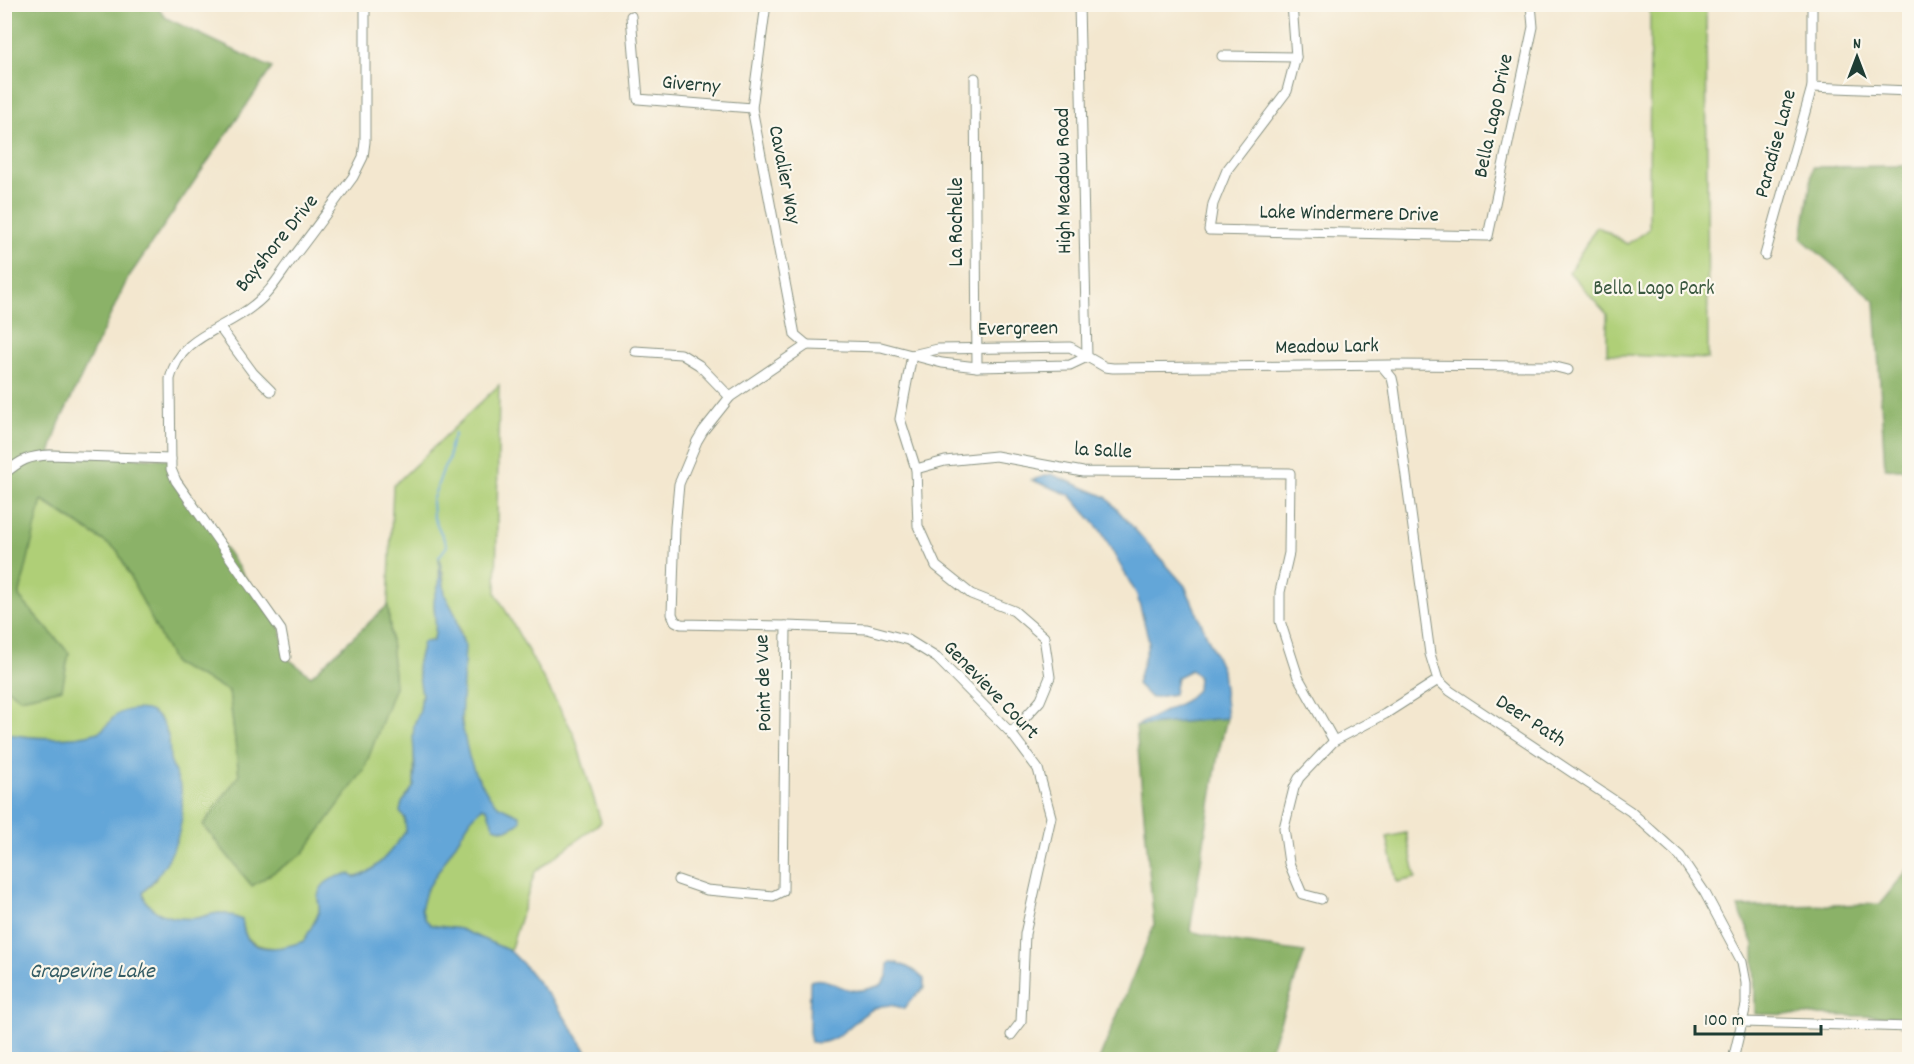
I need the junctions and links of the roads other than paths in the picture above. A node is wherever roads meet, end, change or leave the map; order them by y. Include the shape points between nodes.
1 (365, 4) edge
2 (766, 4) edge
3 (1079, 4) edge
4 (1292, 4) edge
5 (1531, 4) edge
6 (1812, 4) edge
7 (631, 16) dead end
8 (1222, 56) dead end
9 (1296, 57) junction
10 (975, 78) dead end
11 (1812, 87) junction
12 (1910, 91) edge
13 (752, 108) junction
14 (1488, 236) joint
15 (1764, 255) dead end
16 (220, 328) junction
17 (807, 345) junction
18 (977, 348) junction
19 (635, 351) dead end
20 (912, 355) junction
21 (1088, 357) junction
22 (1382, 366) junction
23 (976, 367) junction
24 (1568, 370) dead end
25 (271, 391) dead end
26 (730, 397) junction
27 (171, 459) junction
28 (916, 469) junction
29 (4, 474) edge
30 (786, 626) junction
31 (285, 657) dead end
32 (1438, 680) junction
33 (1011, 733) junction
34 (1334, 741) junction
35 (678, 880) dead end
36 (1321, 899) dead end
37 (1743, 1022) junction
38 (1910, 1027) edge
39 (1011, 1035) dead end
40 (1733, 1059) edge

1 - 16 street, Bayshore Drive via 363,157 353,177 266,295
2 - 13 street, Cavalier Way
3 - 21 street, High Meadow Road
4 - 9 street
5 - 14 street, Bella Lago Drive via 1533,27
6 - 11 street, Paradise Lane
7 - 13 street, Giverny via 638,99
8 - 9 street
9 - 14 street, Lake Windermere Drive via 1287,91 1227,170 1213,204 1209,230
10 - 18 street, La Rochelle
11 - 12 street
11 - 15 street, Paradise Lane
13 - 17 street, Cavalier Way via 795,335
16 - 25 street
16 - 27 street, Bayshore Drive via 184,350 172,370
17 - 20 street, Evergreen via 881,347
17 - 26 street, Point de Vue
18 - 20 street, Evergreen via 938,349
18 - 21 street, Evergreen via 1070,347
18 - 23 street, La Rochelle
19 - 26 street via 681,354 699,365
20 - 23 street, Evergreen
20 - 28 street via 900,419
21 - 22 street, Meadow Lark via 1113,368
21 - 23 street, Evergreen via 1070,365
22 - 24 street, Meadow Lark via 1552,366
22 - 32 street via 1394,387 1430,654
26 - 30 street, Point de Vue via 703,431 679,484 672,614 681,624
27 - 29 street via 32,456
27 - 31 street, Bayshore Drive via 176,481 281,630
28 - 33 street via 918,526 936,566 971,594 1014,611 1044,637 1050,677 1040,701
28 - 34 street, la Salle via 945,461 996,456 1083,472 1290,473 1289,553 1280,592 1280,621 1298,677
30 - 33 street, Genevieve Court via 867,629 908,640 937,658
30 - 35 street, Point de Vue via 783,891 773,896 707,890
32 - 34 street
32 - 37 street, Deer Path via 1630,811 1680,856 1742,962 1746,983
33 - 39 street, Genevieve Court via 1038,769 1051,818 1025,934 1021,1022
34 - 36 street via 1299,778 1284,828 1289,863 1302,894
37 - 38 street
37 - 40 street, Deer Path

